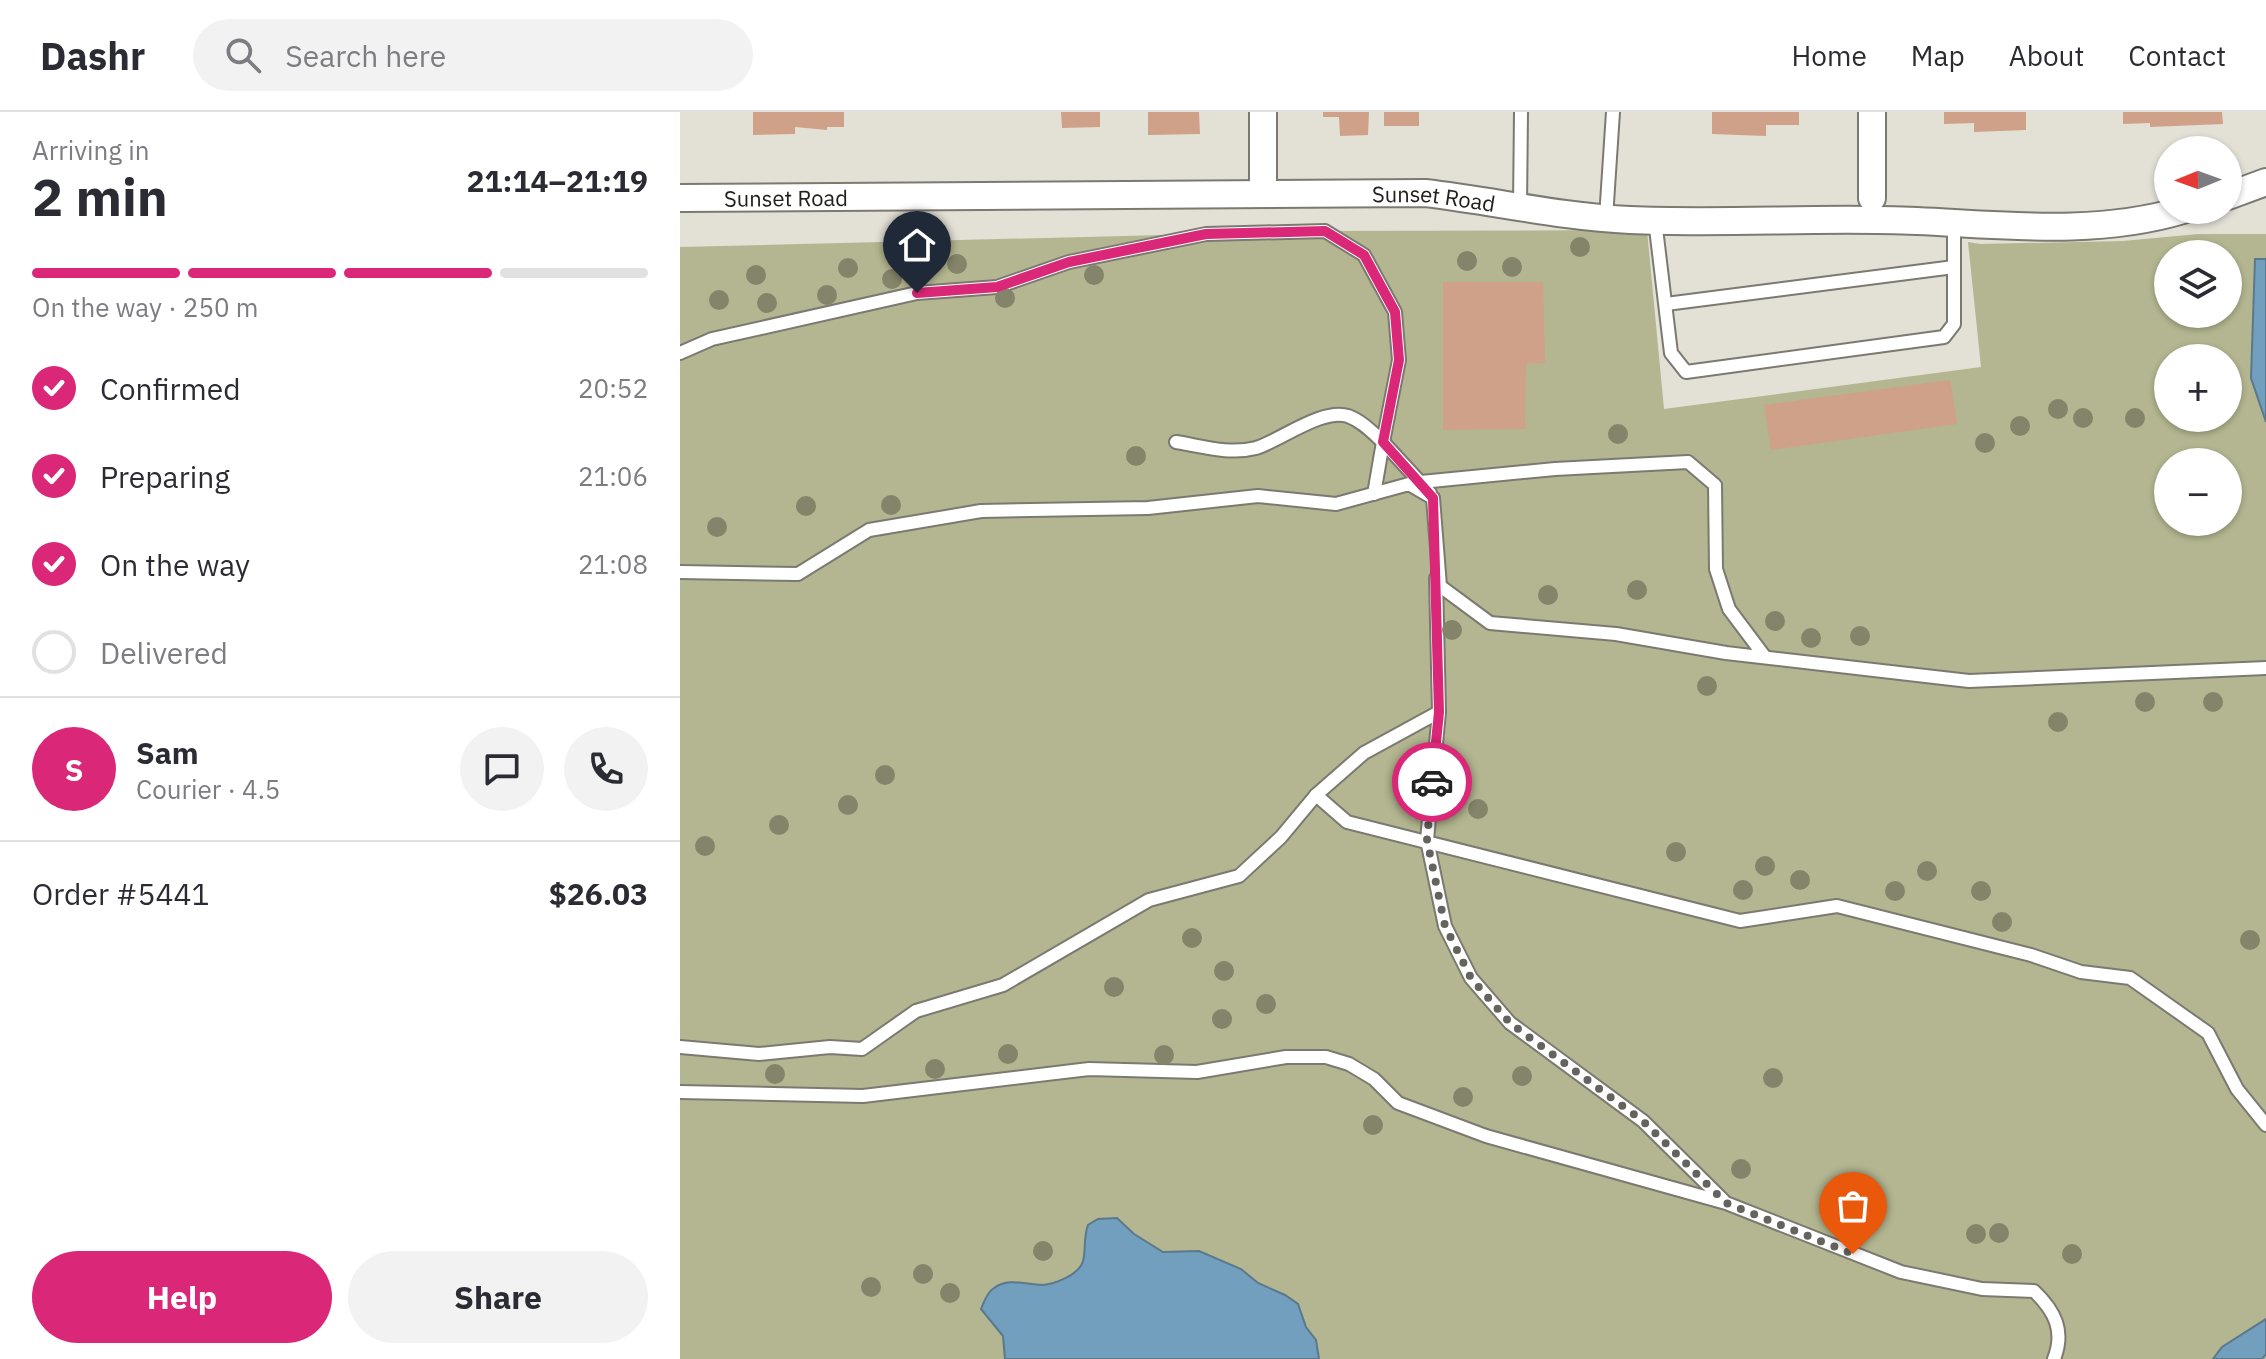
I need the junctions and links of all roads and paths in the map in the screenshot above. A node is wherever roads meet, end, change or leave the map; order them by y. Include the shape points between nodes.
1 (1263, 112) edge
2 (1521, 112) edge
3 (1613, 112) edge
4 (1872, 112) edge
5 (2266, 182) edge
6 (2242, 191) edge
7 (1263, 192) junction
8 (680, 198) edge
9 (1872, 198) dead end
10 (1520, 207) junction
11 (2154, 217) edge
12 (1606, 218) junction
13 (1655, 220) junction
14 (1954, 224) junction
15 (1954, 267) junction
16 (1666, 304) junction
17 (680, 353) edge
18 (1176, 442) dead end
19 (1383, 442) junction
20 (1421, 482) junction
21 (1374, 494) junction
22 (1433, 498) junction
23 (680, 572) edge
24 (1765, 657) junction
25 (2266, 668) edge
26 (1439, 712) junction
27 (1316, 795) junction
28 (1427, 840) junction
29 (680, 1047) edge
30 (680, 1092) edge
31 (2266, 1125) edge
32 (1726, 1203) junction
33 (2054, 1359) edge

1 - 7 street
2 - 10 lane
3 - 12 lane
4 - 9 street
5 - 6 street
7 - 8 street, Sunset Road
7 - 10 street, Sunset Road via 1425,193
10 - 12 street, Sunset Road
11 - 14 street, Sunset Road via 2027,228
12 - 13 street, Sunset Road
13 - 14 street, Sunset Road
13 - 16 lane
14 - 15 lane
15 - 16 lane
15 - 16 lane via 1954,324 1944,337 1686,372 1671,353
17 - 19 lane via 712,339 917,293 997,287 1069,262 1206,234 1325,231 1364,255 1395,312 1399,360
18 - 19 lane via 1225,452 1255,448 1328,416 1346,415
19 - 20 lane
19 - 21 lane
20 - 22 lane
20 - 24 lane via 1688,462 1715,485 1716,569 1729,609
21 - 22 lane via 1409,484
21 - 23 lane via 1336,504 1258,496 1148,508 981,511 869,530 798,574
22 - 24 lane via 1440,586 1490,623 1616,634
22 - 26 lane
24 - 25 lane via 1969,681
26 - 27 lane via 1364,753
26 - 28 lane
27 - 28 lane via 1347,822
27 - 29 lane via 1239,876 1149,900 1003,985 916,1011 862,1049 759,1054
28 - 31 lane via 1740,921 1837,906 2081,972 2130,978 2208,1033 2237,1089
28 - 32 lane via 1445,926 1471,978 1510,1023 1643,1121
30 - 32 lane via 863,1096 1089,1069 1197,1072 1286,1057 1326,1057 1349,1064 1398,1103 1431,1117
32 - 33 lane via 1901,1272 1982,1289 2034,1291 2052,1308 2060,1343

